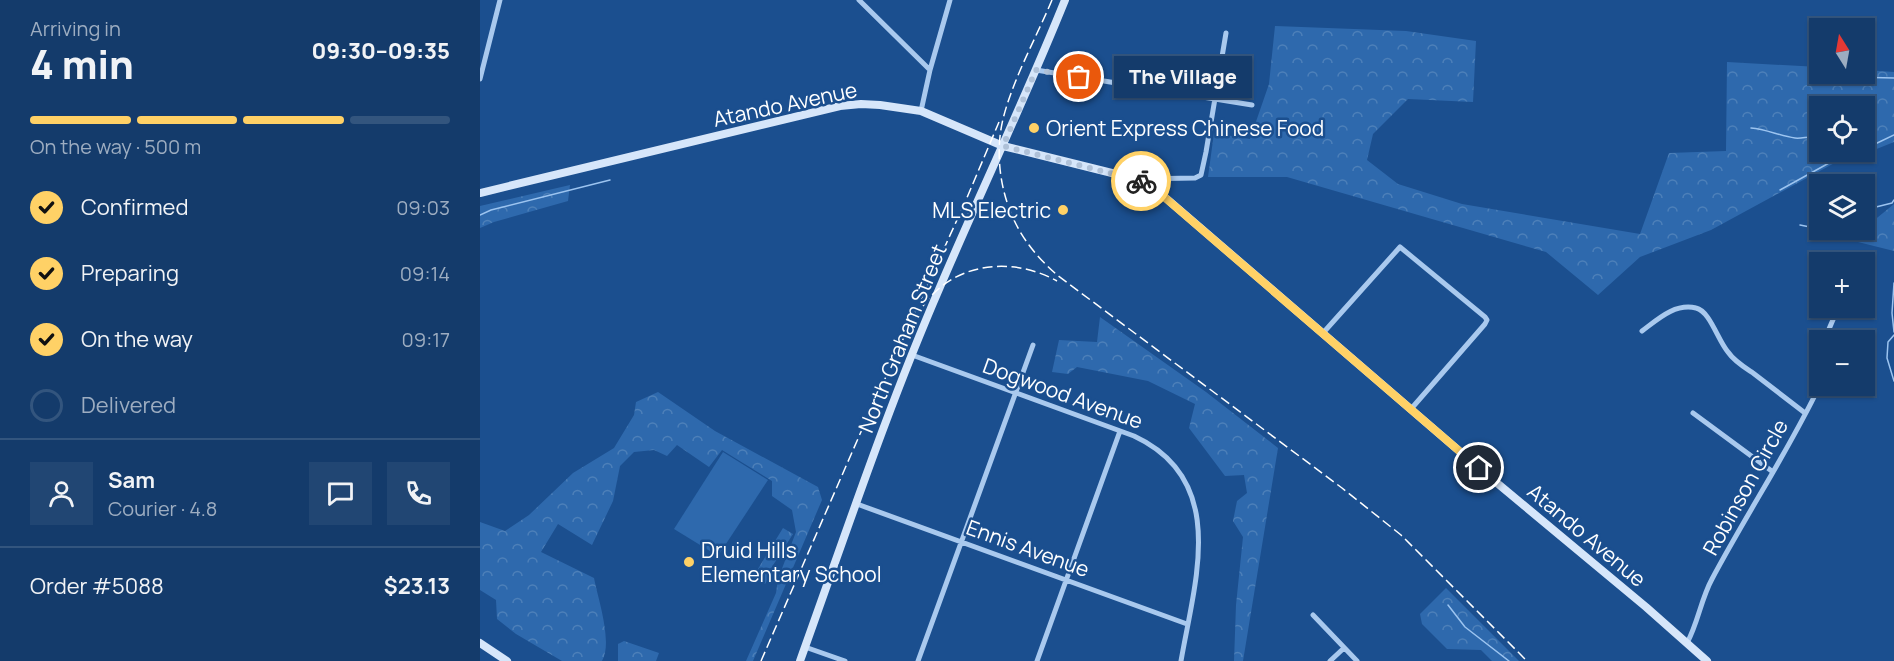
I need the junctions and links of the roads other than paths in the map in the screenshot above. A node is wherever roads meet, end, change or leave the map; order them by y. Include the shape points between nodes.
1 (500, 0) edge
2 (859, 0) edge
3 (950, 0) edge
4 (1065, 0) edge
5 (1226, 33) dead end
6 (930, 70) junction
7 (1036, 70) junction
8 (480, 79) edge
9 (1215, 99) junction
10 (1252, 105) dead end
11 (921, 111) junction
12 (1003, 146) junction
13 (1136, 179) junction
14 (480, 193) edge
15 (1642, 331) dead end
16 (1323, 333) junction
17 (1033, 345) dead end
18 (912, 356) junction
19 (1015, 393) junction
20 (1814, 396) edge
21 (1412, 409) junction
22 (1693, 413) dead end
23 (1805, 413) junction
24 (1120, 431) junction
25 (1773, 472) junction
26 (857, 504) junction
27 (962, 541) junction
28 (1066, 580) junction
29 (1313, 615) dead end
30 (1187, 624) junction
31 (1687, 643) junction
32 (482, 647) edge
33 (805, 647) junction
34 (1344, 648) junction
35 (507, 661) edge
36 (800, 661) edge
37 (845, 661) edge
38 (918, 661) edge
39 (1037, 661) edge
40 (1181, 661) edge
41 (1330, 661) edge
42 (1357, 661) edge
43 (1707, 661) edge

1 - 8 street
2 - 6 street
3 - 6 street
4 - 7 main road, North Graham Street
5 - 9 street
6 - 11 street
7 - 9 street
7 - 12 main road, North Graham Street
9 - 10 street
9 - 13 street via 1201,175
11 - 12 main road, Atando Avenue
11 - 14 main road, Atando Avenue via 880,105 840,106
12 - 13 main road, Atando Avenue
12 - 18 main road, North Graham Street
13 - 16 main road, Atando Avenue via 1153,187
15 - 23 street, Robinson Circle via 1677,308 1699,309 1730,355
16 - 21 main road, Atando Avenue
16 - 21 street via 1400,247 1485,317 1487,320
17 - 19 street
18 - 19 street, Dogwood Avenue
18 - 26 main road, North Graham Street
19 - 24 street, Dogwood Avenue
19 - 27 street
20 - 23 street
21 - 31 main road, Atando Avenue
22 - 25 street
23 - 25 street, Robinson Circle
24 - 28 street
24 - 30 street, Dogwood Avenue via 1146,441 1168,458 1190,490 1200,537
25 - 31 street, Robinson Circle via 1710,583
26 - 27 street, Ennis Avenue
26 - 33 main road, North Graham Street
27 - 28 street, Ennis Avenue
27 - 38 street
28 - 30 street, Ennis Avenue
28 - 39 street
29 - 34 street
30 - 40 street, Dogwood Avenue
31 - 43 main road, Atando Avenue
32 - 35 main road
33 - 36 main road, North Graham Street
33 - 37 street
34 - 41 street
34 - 42 street

